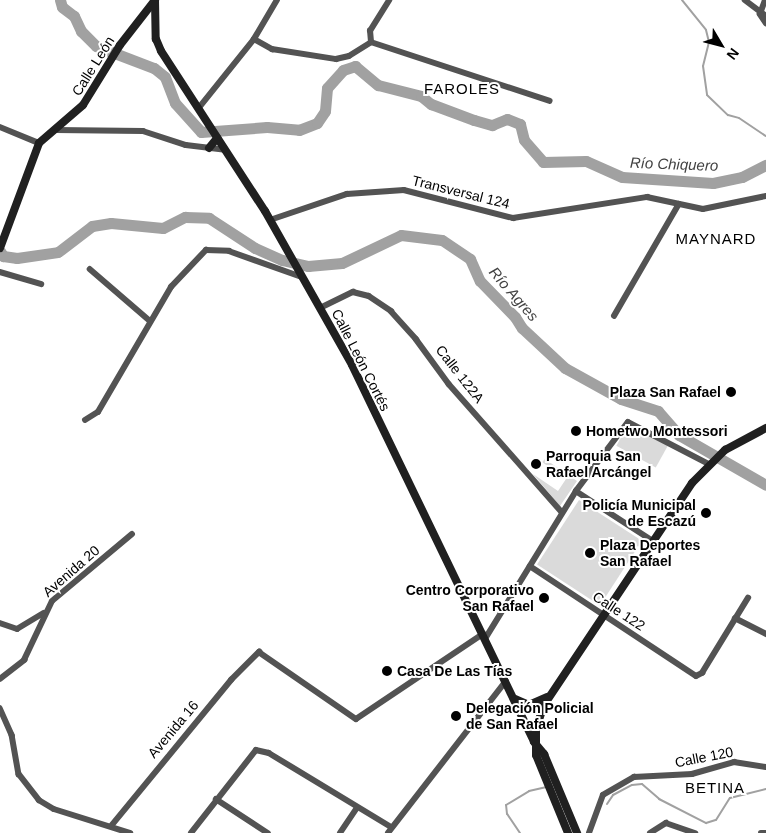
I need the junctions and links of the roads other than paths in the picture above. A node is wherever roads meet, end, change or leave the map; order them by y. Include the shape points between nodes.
1 (155, 0) edge
2 (277, 0) edge
3 (389, 0) edge
4 (745, 0) edge
5 (765, 0) edge
6 (144, 13) junction
7 (763, 15) edge
8 (155, 18) junction
9 (766, 23) edge
10 (254, 39) junction
11 (371, 42) junction
12 (550, 101) dead end
13 (198, 109) junction
14 (0, 127) edge
15 (56, 130) junction
16 (217, 137) junction
17 (39, 143) junction
18 (209, 148) junction
19 (225, 150) junction
20 (766, 196) edge
21 (679, 204) junction
22 (270, 220) junction
23 (1, 247) edge
24 (90, 269) dead end
25 (0, 272) edge
26 (304, 278) junction
27 (41, 284) dead end
28 (320, 308) junction
29 (614, 316) dead end
30 (149, 320) junction
31 (84, 420) dead end
32 (766, 428) edge
33 (711, 462) junction
34 (576, 491) junction
35 (562, 512) junction
36 (132, 534) dead end
37 (653, 541) junction
38 (530, 566) junction
39 (748, 598) dead end
40 (45, 613) junction
41 (604, 616) junction
42 (735, 618) junction
43 (0, 623) edge
44 (766, 634) edge
45 (484, 636) junction
46 (0, 679) edge
47 (506, 681) junction
48 (550, 694) junction
49 (515, 698) junction
50 (0, 708) edge
51 (539, 717) junction
52 (534, 742) junction
53 (543, 751) junction
54 (766, 767) edge
55 (216, 799) junction
56 (356, 808) junction
57 (112, 825) junction
58 (390, 830) edge
59 (651, 831) edge
60 (130, 833) edge
61 (191, 833) edge
62 (268, 833) edge
63 (340, 833) edge
64 (568, 833) edge
65 (577, 833) edge
66 (589, 833) edge
67 (695, 833) edge
68 (761, 833) edge
69 (766, 833) edge

1 - 6 main road, Calle León
1 - 8 main road, Calle León Cortés
2 - 10 street
3 - 11 street via 370,31
4 - 7 street
5 - 7 street
6 - 8 main road
6 - 15 main road, Calle León via 83,105
7 - 9 street
8 - 13 main road, Calle León Cortés via 161,50
10 - 11 street via 272,49 336,59 349,56
10 - 13 street
11 - 12 street
13 - 16 main road, Calle León Cortés
14 - 17 street
15 - 17 main road, Calle León
15 - 18 street via 143,130 186,145
16 - 18 main road
16 - 19 main road, Calle León Cortés
17 - 23 main road
18 - 19 street
19 - 22 main road, Calle León Cortés
20 - 21 street, Transversal 124 via 703,209
21 - 22 street, Transversal 124 via 647,197 513,218 404,190 347,194
21 - 29 street
22 - 26 main road, Calle León Cortés
24 - 30 street
25 - 27 street
26 - 28 main road, Calle León Cortés
26 - 30 street via 229,252 206,250 171,287
28 - 35 street, Calle 122A via 353,292 369,296 391,311 449,384
28 - 45 main road, Calle León Cortés via 352,365
30 - 31 street via 98,412
32 - 33 main road via 725,450
33 - 34 street via 628,422
33 - 37 main road
34 - 35 street
34 - 37 street
35 - 38 street
36 - 40 street, Avenida 20 via 52,601
37 - 41 main road
38 - 41 street, Calle 122
38 - 45 street
39 - 42 street
40 - 43 street via 17,628
40 - 46 street, Avenida 20 via 33,647 24,660
41 - 42 street, Calle 122 via 696,676 702,673
41 - 48 main road
42 - 44 street
45 - 47 main road, Calle León Cortés
45 - 57 street, Avenida 16 via 356,719 259,652 224,688
47 - 49 main road, Calle León Cortés
47 - 58 street
48 - 49 main road via 537,704 529,705
48 - 51 main road
49 - 52 main road, Calle León Cortés
50 - 57 street via 12,734 18,774 39,800 54,809
51 - 52 main road
51 - 53 main road
52 - 53 main road, Calle León Cortés
52 - 64 main road, Calle León Cortés
53 - 65 main road, Calle León Cortés
54 - 66 street, Calle 120 via 734,762 682,776 634,777 603,795
55 - 56 street via 250,754 263,750
55 - 61 street
55 - 62 street
56 - 58 street
56 - 63 street
57 - 60 street
59 - 67 street via 672,823
68 - 69 street

